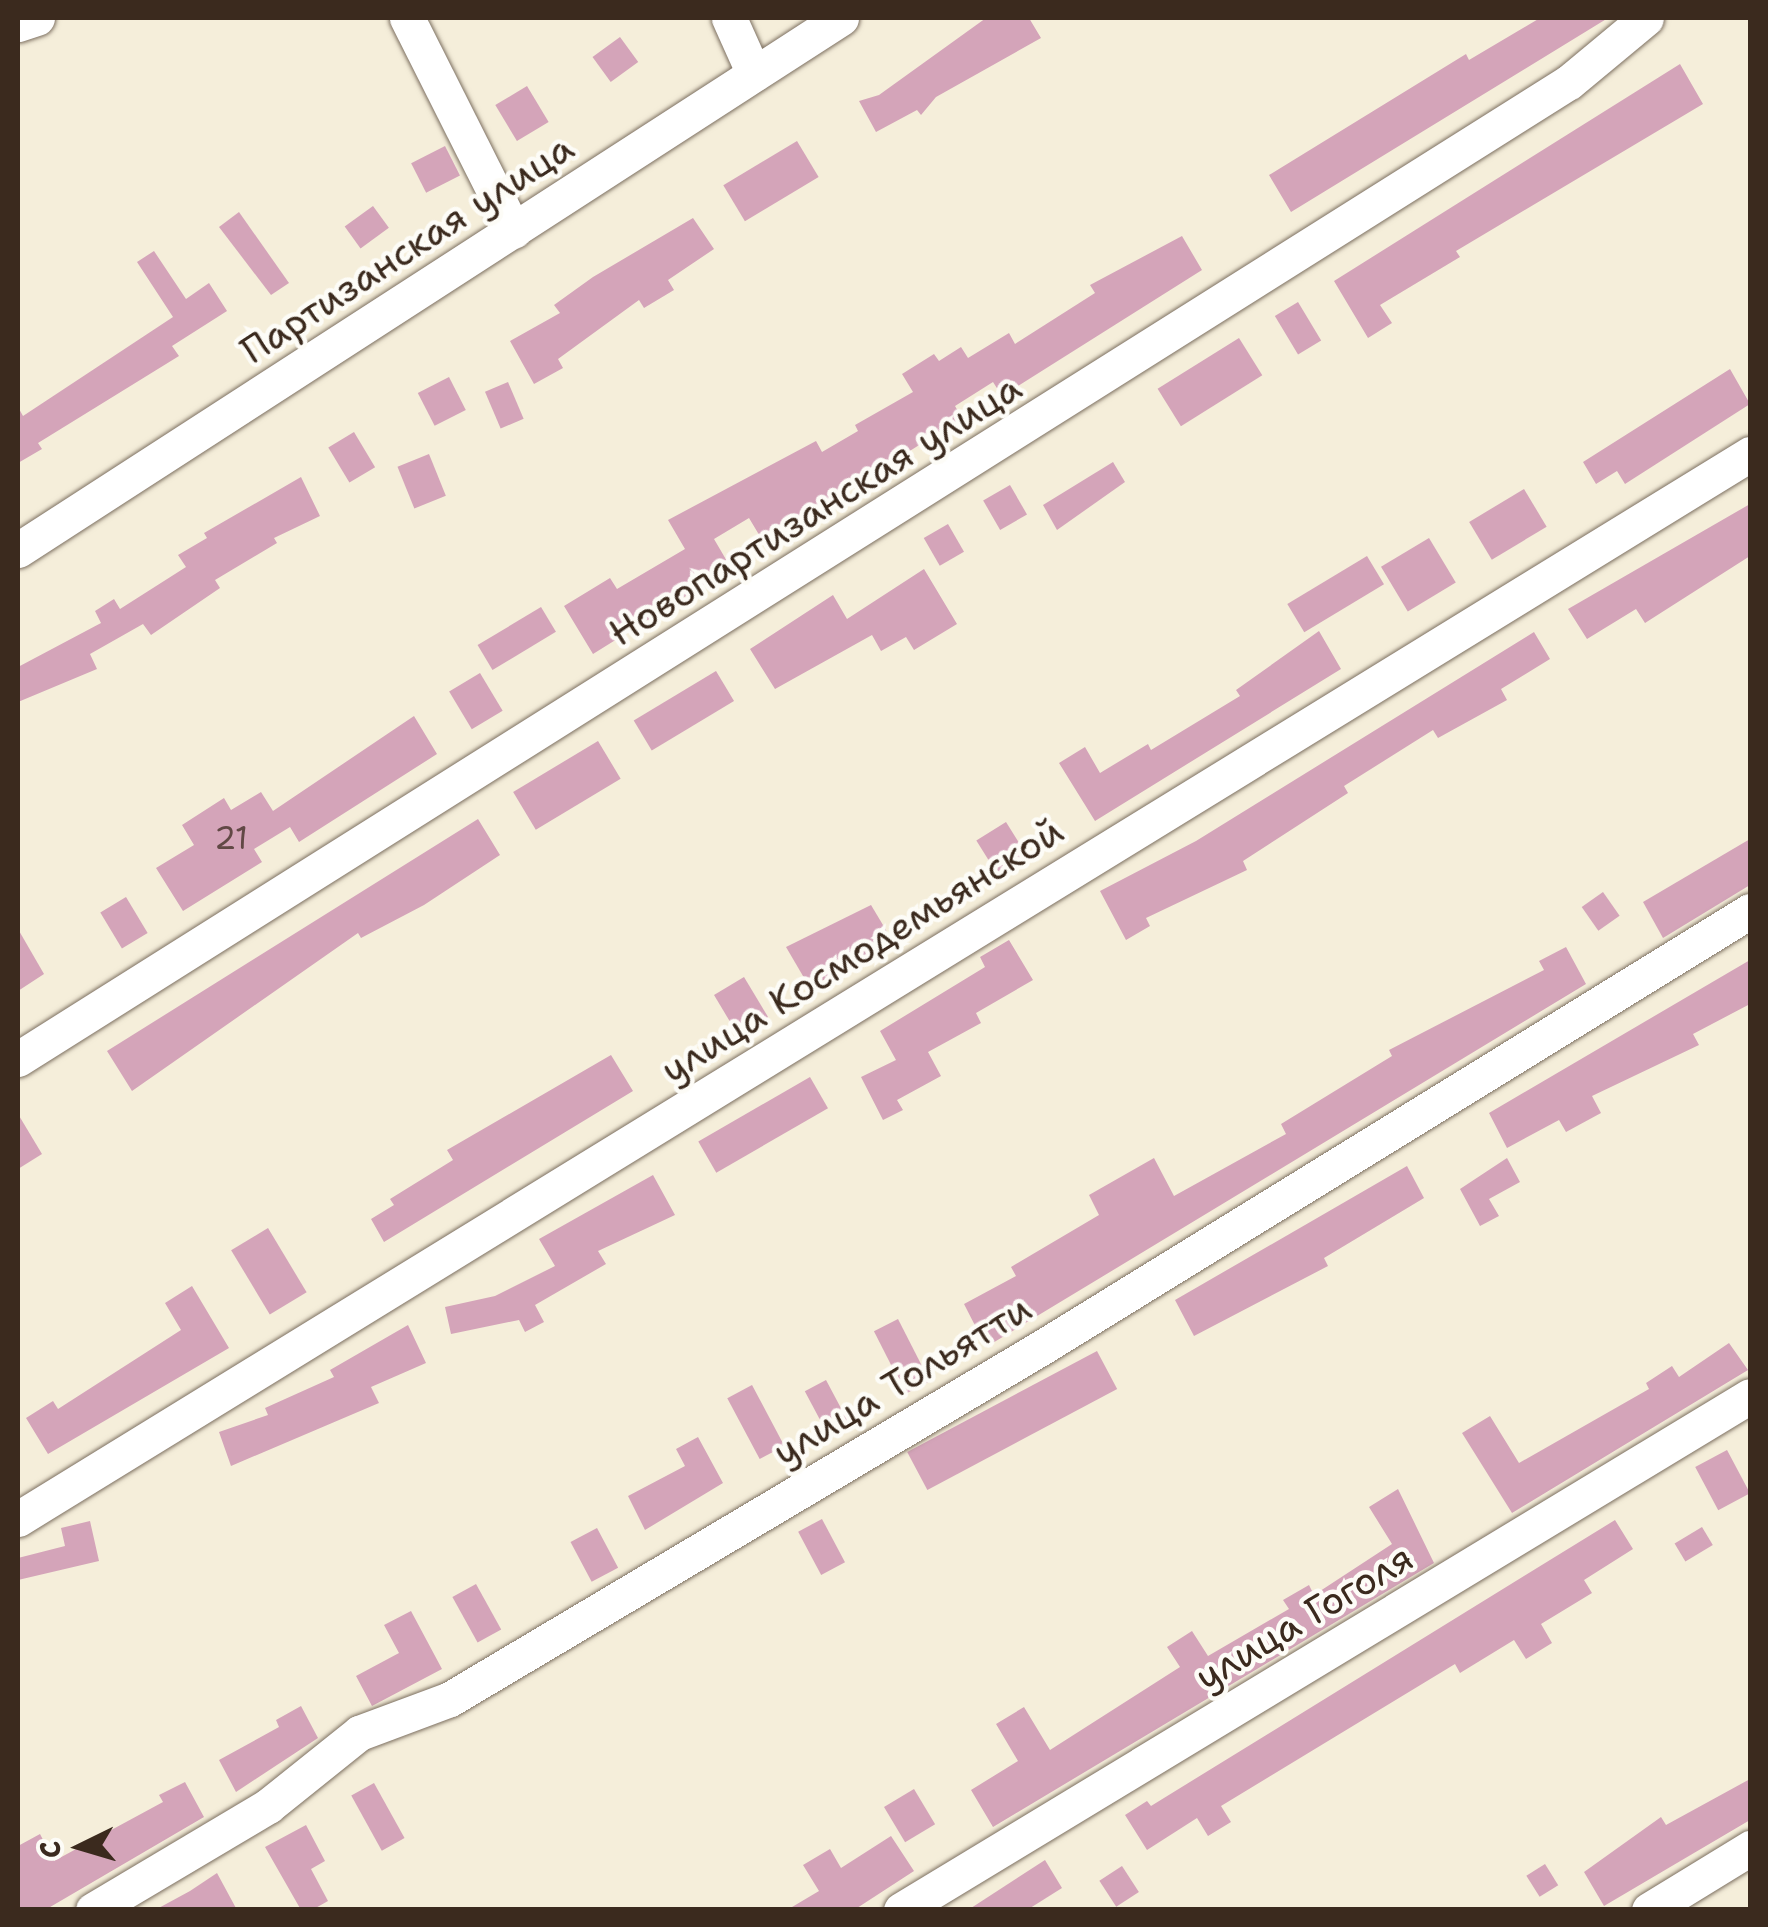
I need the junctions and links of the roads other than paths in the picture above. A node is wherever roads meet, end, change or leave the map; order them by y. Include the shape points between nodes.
1 (37, 18) edge
2 (408, 18) edge
3 (729, 18) edge
4 (841, 18) edge
5 (1646, 18) edge
6 (18, 24) edge
7 (754, 74) junction
8 (514, 231) junction
9 (1750, 454) edge
10 (18, 550) edge
11 (1750, 911) edge
12 (18, 1059) edge
13 (1750, 1396) edge
14 (18, 1520) edge
15 (1750, 1848) edge
16 (93, 1910) edge
17 (901, 1910) edge
18 (1649, 1910) edge

1 - 6 street
2 - 8 street
3 - 7 street
4 - 7 street, Партизанская улица
5 - 12 street, Новопартизанская улица via 1536,103
7 - 8 street, Партизанская улица
8 - 10 street, Партизанская улица
9 - 14 street, улица Космодемьянской
11 - 16 street, улица Тольятти via 1044,1346 467,1689 358,1733 268,1806
13 - 17 street, улица Гоголя
15 - 18 street

